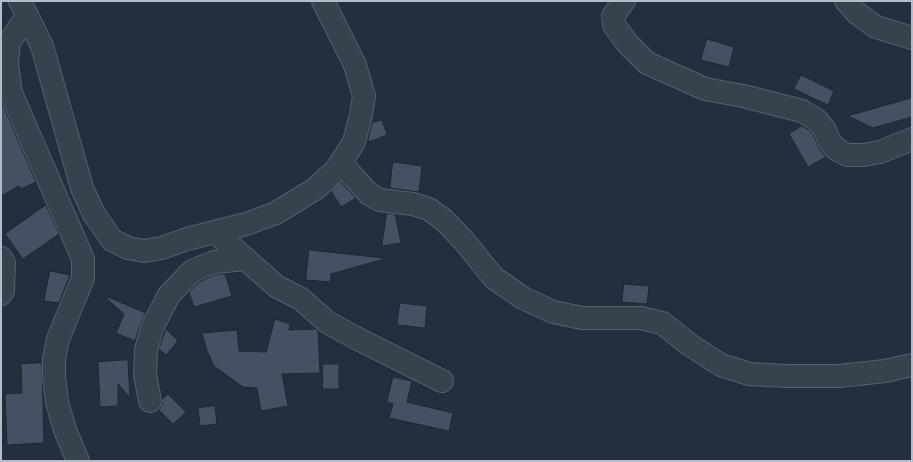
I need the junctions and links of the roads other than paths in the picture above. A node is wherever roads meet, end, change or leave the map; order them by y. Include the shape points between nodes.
1 (323, 1) edge
2 (624, 1) edge
3 (846, 1) edge
4 (24, 10) edge
5 (912, 38) edge
6 (912, 139) edge
7 (341, 163) junction
8 (215, 232) junction
9 (1, 258) edge
10 (246, 259) junction
11 (1, 294) edge
12 (912, 365) edge
13 (442, 381) dead end
14 (150, 401) dead end
15 (78, 461) edge

1 - 7 street via 355,66 364,96 362,115 354,142
2 - 6 street via 613,16 614,25 647,63 705,89 802,111 817,120 829,141 836,149 847,155 880,152
3 - 5 street via 858,14 876,26
4 - 8 street via 42,46 82,188 94,214 112,240 128,248 144,250 162,248
4 - 15 street via 20,26 9,43 6,63 11,93 83,259 83,278 58,339 54,359 57,402
7 - 8 street via 314,190 276,214
7 - 12 street via 369,194 380,200 414,204 429,209 449,225 494,278 523,298 553,312 582,318 642,318 662,323 721,365 749,374 839,376
8 - 10 street
9 - 11 street via 4,263 4,291
10 - 13 street via 276,286 301,299 327,322
10 - 14 street via 214,262 192,271 169,295 152,328 146,350 145,376

